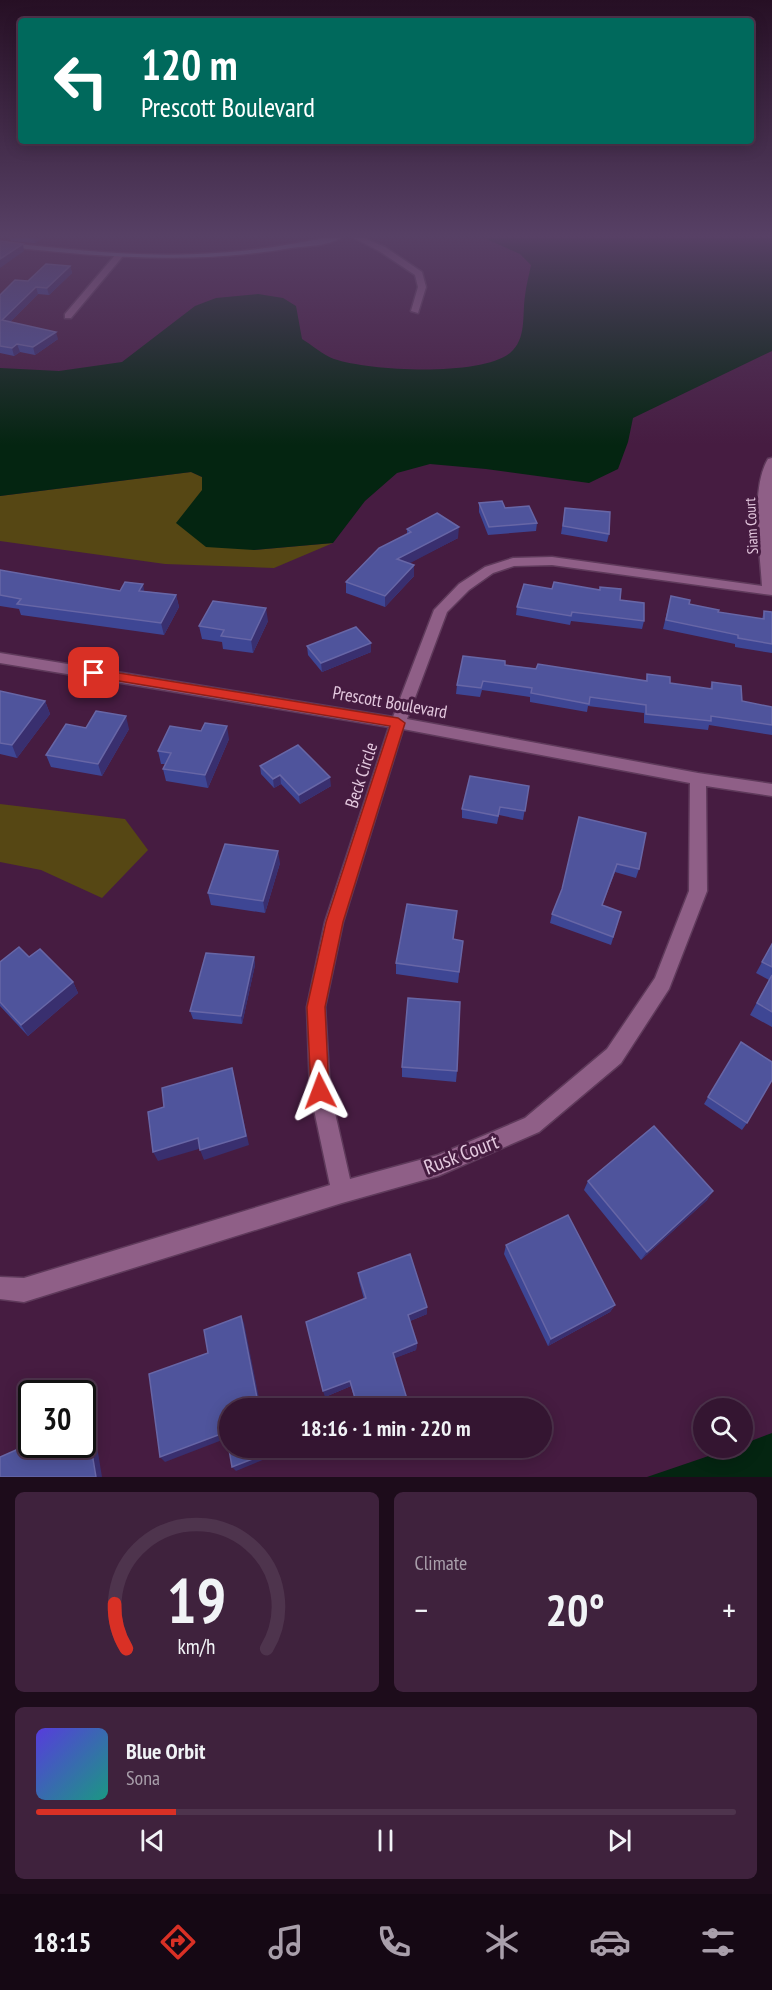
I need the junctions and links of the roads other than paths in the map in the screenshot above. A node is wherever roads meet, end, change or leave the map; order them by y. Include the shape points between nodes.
1 (76, 307) edge
2 (416, 307) edge
3 (415, 311) dead end
4 (68, 316) dead end
5 (772, 461) edge
6 (770, 591) edge
7 (0, 658) edge
8 (398, 723) junction
9 (698, 779) junction
10 (772, 790) edge
11 (342, 1192) junction
12 (0, 1288) edge

1 - 4 street
2 - 3 street
5 - 6 street, Siam Court via 764,487
6 - 8 street, Beck Circle via 552,561 513,562 489,570 441,610
7 - 8 street, Prescott Boulevard
8 - 9 street, Prescott Boulevard
8 - 11 street, Beck Circle via 334,922 316,1007 320,1091
9 - 10 street, Prescott Boulevard
9 - 11 street, Rusk Court via 698,891 662,983 614,1056 532,1125 438,1165
11 - 12 street, Rusk Court via 24,1290

